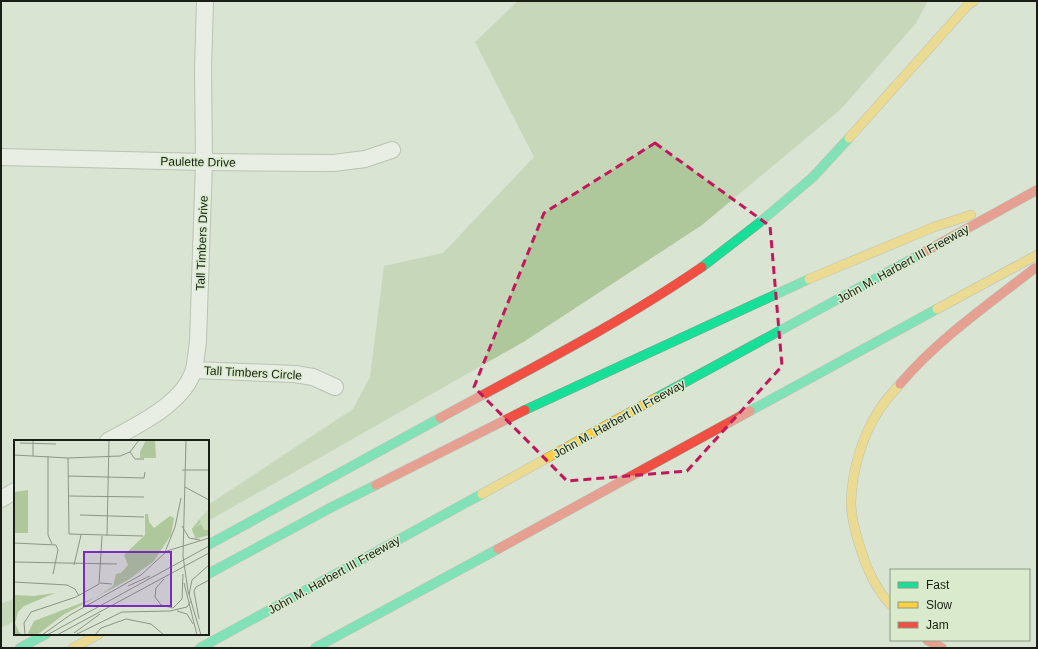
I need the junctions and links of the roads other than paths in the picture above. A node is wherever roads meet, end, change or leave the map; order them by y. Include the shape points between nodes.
1 (205, 1) edge
2 (971, 2) edge
3 (392, 150) dead end
4 (1, 157) edge
5 (204, 162) junction
6 (1037, 190) edge
7 (1018, 201) junction
8 (1037, 255) edge
9 (1037, 267) edge
10 (194, 370) junction
11 (335, 387) dead end
12 (110, 440) edge
13 (14, 492) edge
14 (1, 499) edge
15 (559, 515) junction
16 (209, 544) edge
17 (209, 573) edge
18 (890, 604) edge
19 (411, 607) dead end
20 (44, 635) edge
21 (96, 635) edge
22 (929, 641) edge
23 (20, 648) edge
24 (73, 648) edge
25 (200, 648) edge
26 (316, 648) edge
27 (942, 648) edge

1 - 5 street, Tall Timbers Drive
2 - 16 highway via 813,177 716,257 597,332
3 - 5 street, Paulette Drive via 365,159 334,163
4 - 5 street, Paulette Drive
5 - 10 street, Tall Timbers Drive via 198,341
6 - 7 highway, John M. Harbert III Freeway
7 - 17 highway via 934,227 808,279 614,368 332,507
7 - 25 highway, John M. Harbert III Freeway
8 - 15 highway
9 - 18 highway via 963,325 918,365 885,401 865,435 855,472 851,504 856,536 868,569
10 - 11 street, Tall Timbers Circle via 295,374 313,377
10 - 12 street, Tall Timbers Drive via 173,400 151,418
13 - 14 street
15 - 19 highway
15 - 26 highway
20 - 23 highway
21 - 24 highway
22 - 27 highway

